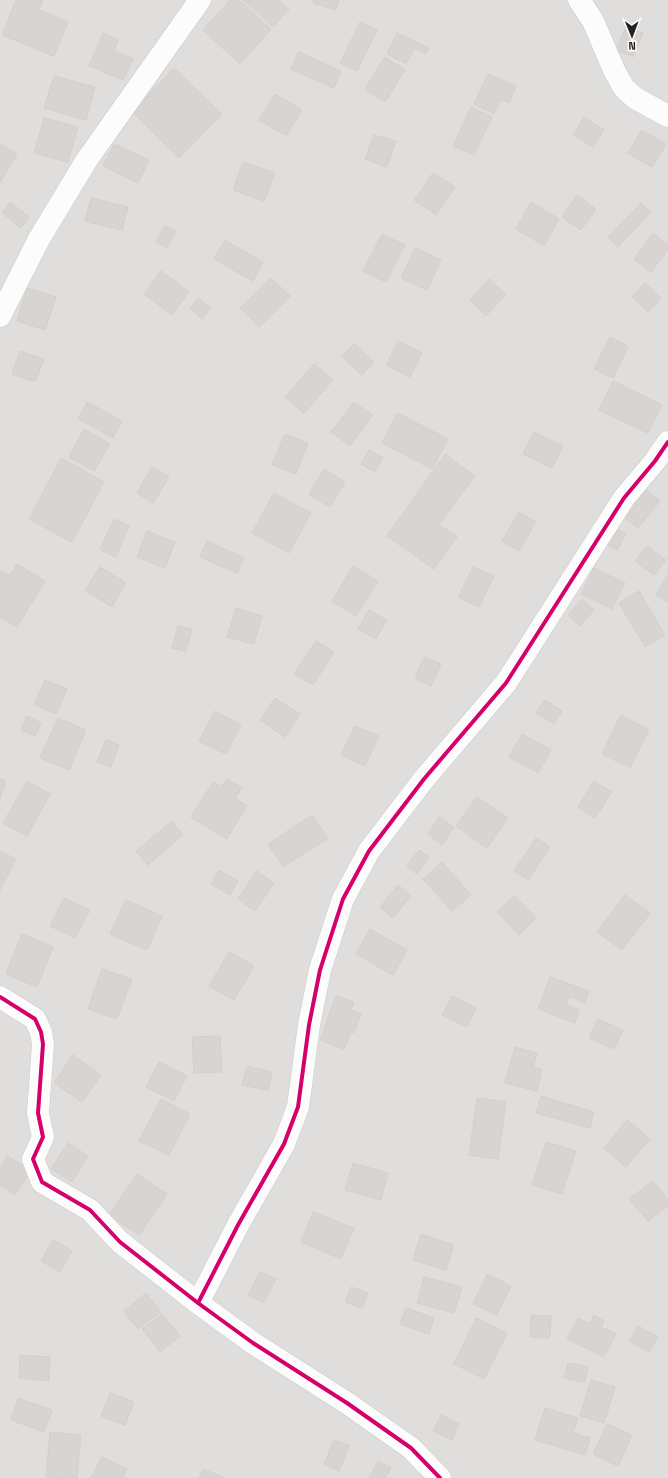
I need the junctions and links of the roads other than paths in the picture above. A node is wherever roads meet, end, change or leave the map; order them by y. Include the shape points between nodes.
1 (200, 0) edge
2 (579, 0) edge
3 (668, 116) edge
4 (0, 316) edge
5 (668, 442) edge
6 (662, 466) edge
7 (0, 997) edge
8 (198, 1303) junction
9 (440, 1478) edge

1 - 4 street via 86,161 39,239
2 - 3 street via 593,21 624,88 635,98
5 - 6 street
6 - 8 street via 624,498 506,683 424,779 368,850 343,899 320,970 309,1025 298,1107 284,1144
7 - 8 street via 35,1019 41,1032 43,1044 38,1113 43,1137 33,1160 42,1182 90,1210 120,1242
8 - 9 street via 253,1343 348,1403 410,1448

